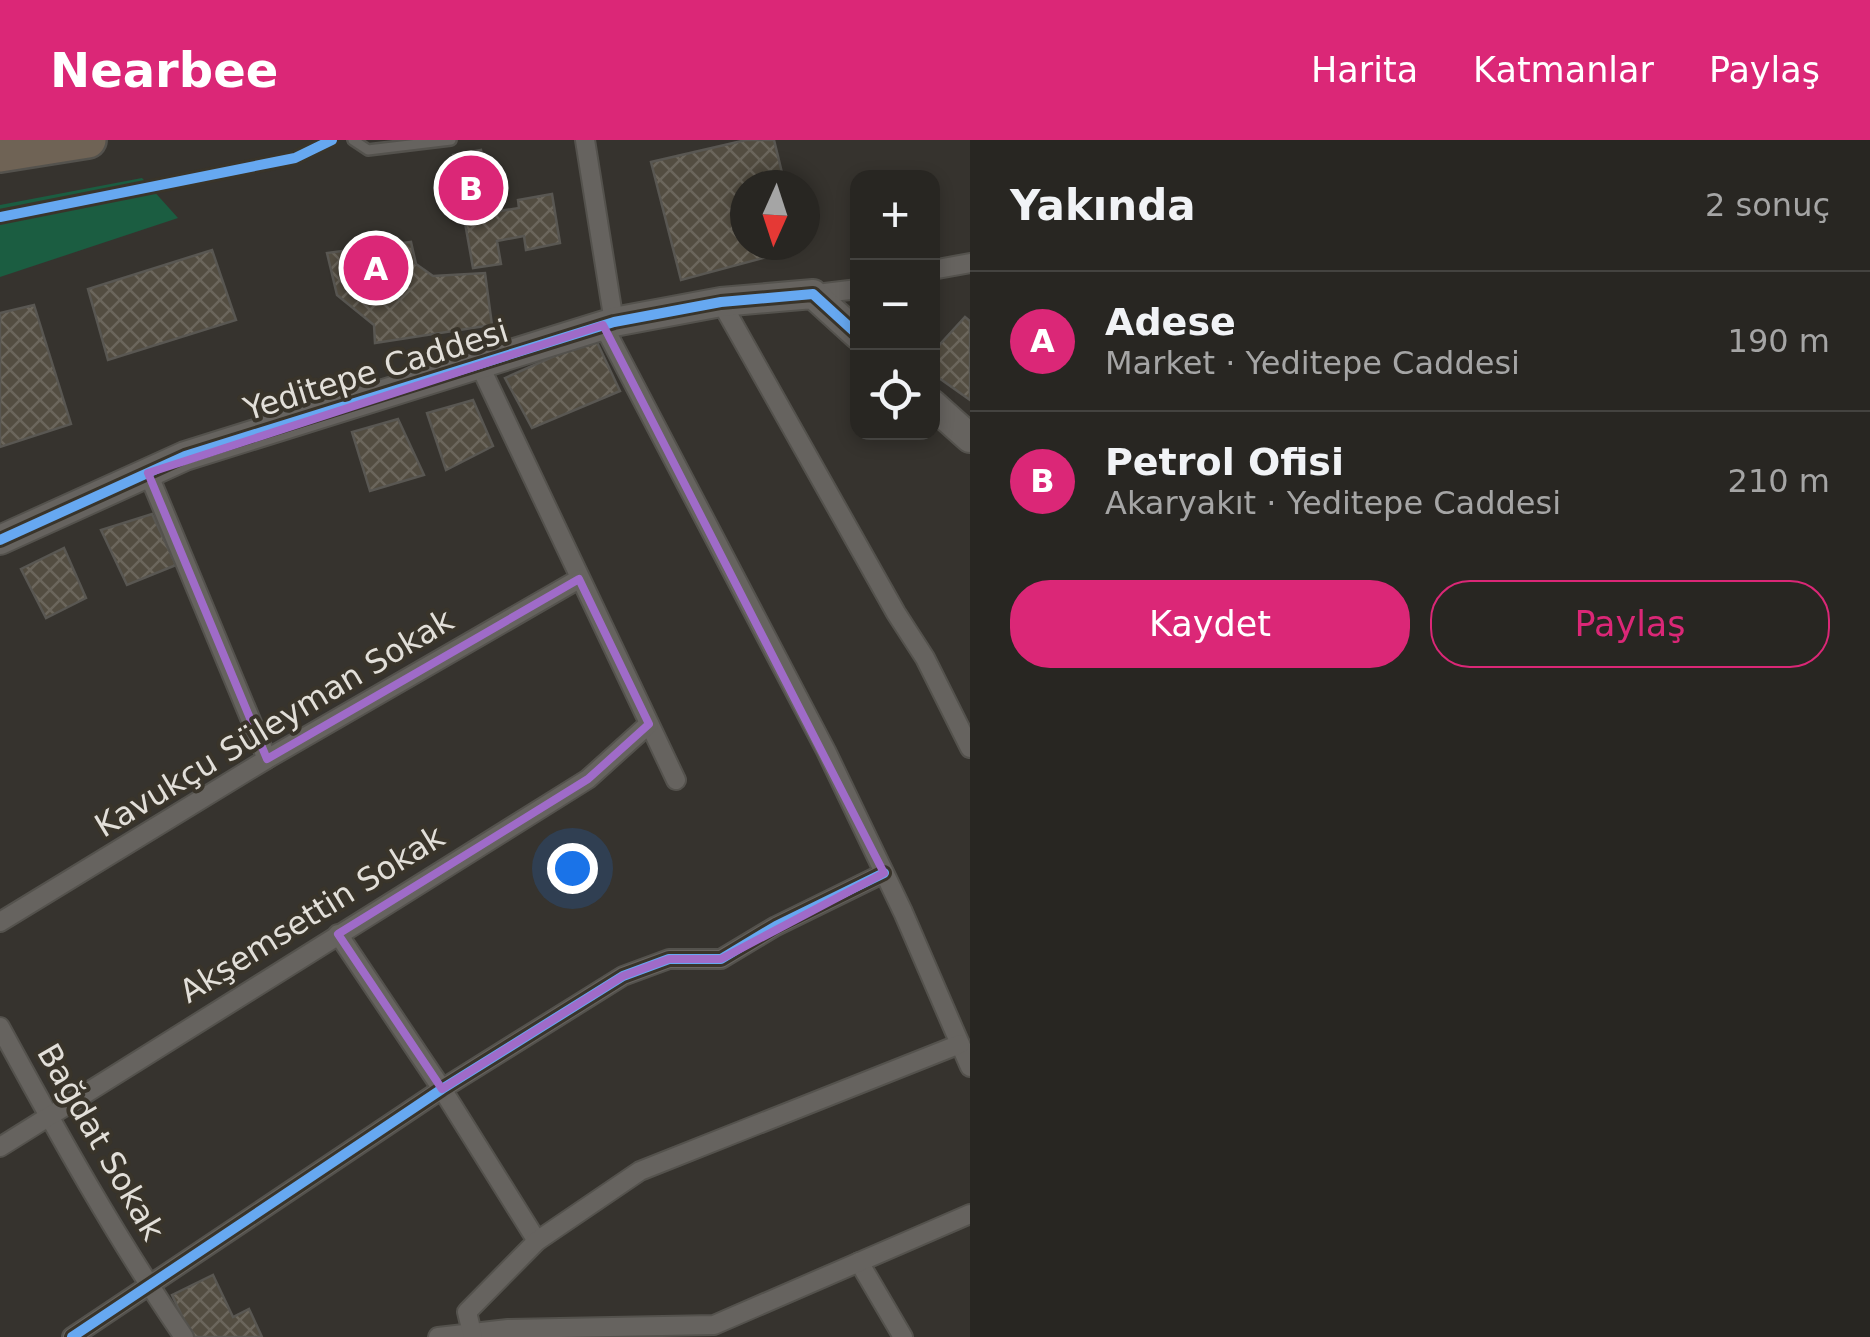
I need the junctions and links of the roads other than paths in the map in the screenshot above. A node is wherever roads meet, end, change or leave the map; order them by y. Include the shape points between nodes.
1 (88, 140) edge
2 (353, 140) edge
3 (451, 140) edge
4 (585, 140) edge
5 (0, 154) edge
6 (970, 263) edge
7 (940, 269) edge
8 (850, 290) edge
9 (813, 294) junction
10 (753, 300) joint
11 (721, 302) junction
12 (608, 324) junction
13 (850, 328) edge
14 (478, 364) junction
15 (940, 411) edge
16 (970, 438) edge
17 (148, 473) junction
18 (0, 540) edge
19 (579, 579) junction
20 (649, 724) junction
21 (970, 748) edge
22 (267, 758) junction
23 (676, 780) dead end
24 (884, 874) junction
25 (0, 922) edge
26 (338, 934) junction
27 (0, 1026) edge
28 (960, 1044) junction
29 (970, 1067) edge
30 (442, 1090) junction
31 (47, 1114) junction
32 (0, 1147) edge
33 (970, 1214) edge
34 (537, 1241) junction
35 (859, 1262) junction
36 (150, 1286) junction
37 (717, 1331) edge
38 (626, 1332) edge
39 (471, 1335) edge
40 (72, 1337) edge
41 (184, 1337) edge
42 (438, 1337) edge
43 (903, 1337) edge

1 - 5 highway
2 - 3 lane via 368,150
4 - 12 street
6 - 7 street
8 - 9 street
9 - 10 street
9 - 13 street
10 - 11 street, Yeditepe Caddesi
11 - 12 street, Yeditepe Caddesi
11 - 21 street
12 - 14 street, Yeditepe Caddesi
12 - 24 street
14 - 17 street, Yeditepe Caddesi
14 - 19 street
15 - 16 street
17 - 18 street, Yeditepe Caddesi
17 - 22 street
19 - 20 street
19 - 22 street, Kavukçu Süleyman Sokak
20 - 23 street
20 - 26 street, Akşemsettin Sokak via 588,779
22 - 25 street, Kavukçu Süleyman Sokak
24 - 28 street
24 - 30 street via 722,960 669,958 623,976
26 - 30 street
26 - 31 street, Akşemsettin Sokak
27 - 31 street, Bağdat Sokak
28 - 29 street
28 - 34 street via 640,1172
30 - 34 street
30 - 36 street
31 - 32 street, Akşemsettin Sokak
31 - 36 street, Bağdat Sokak
33 - 35 street
34 - 39 street via 467,1312
35 - 37 street
35 - 43 street
36 - 40 street
36 - 41 street, Bağdat Sokak
37 - 38 street
38 - 39 street via 508,1329
39 - 42 street

